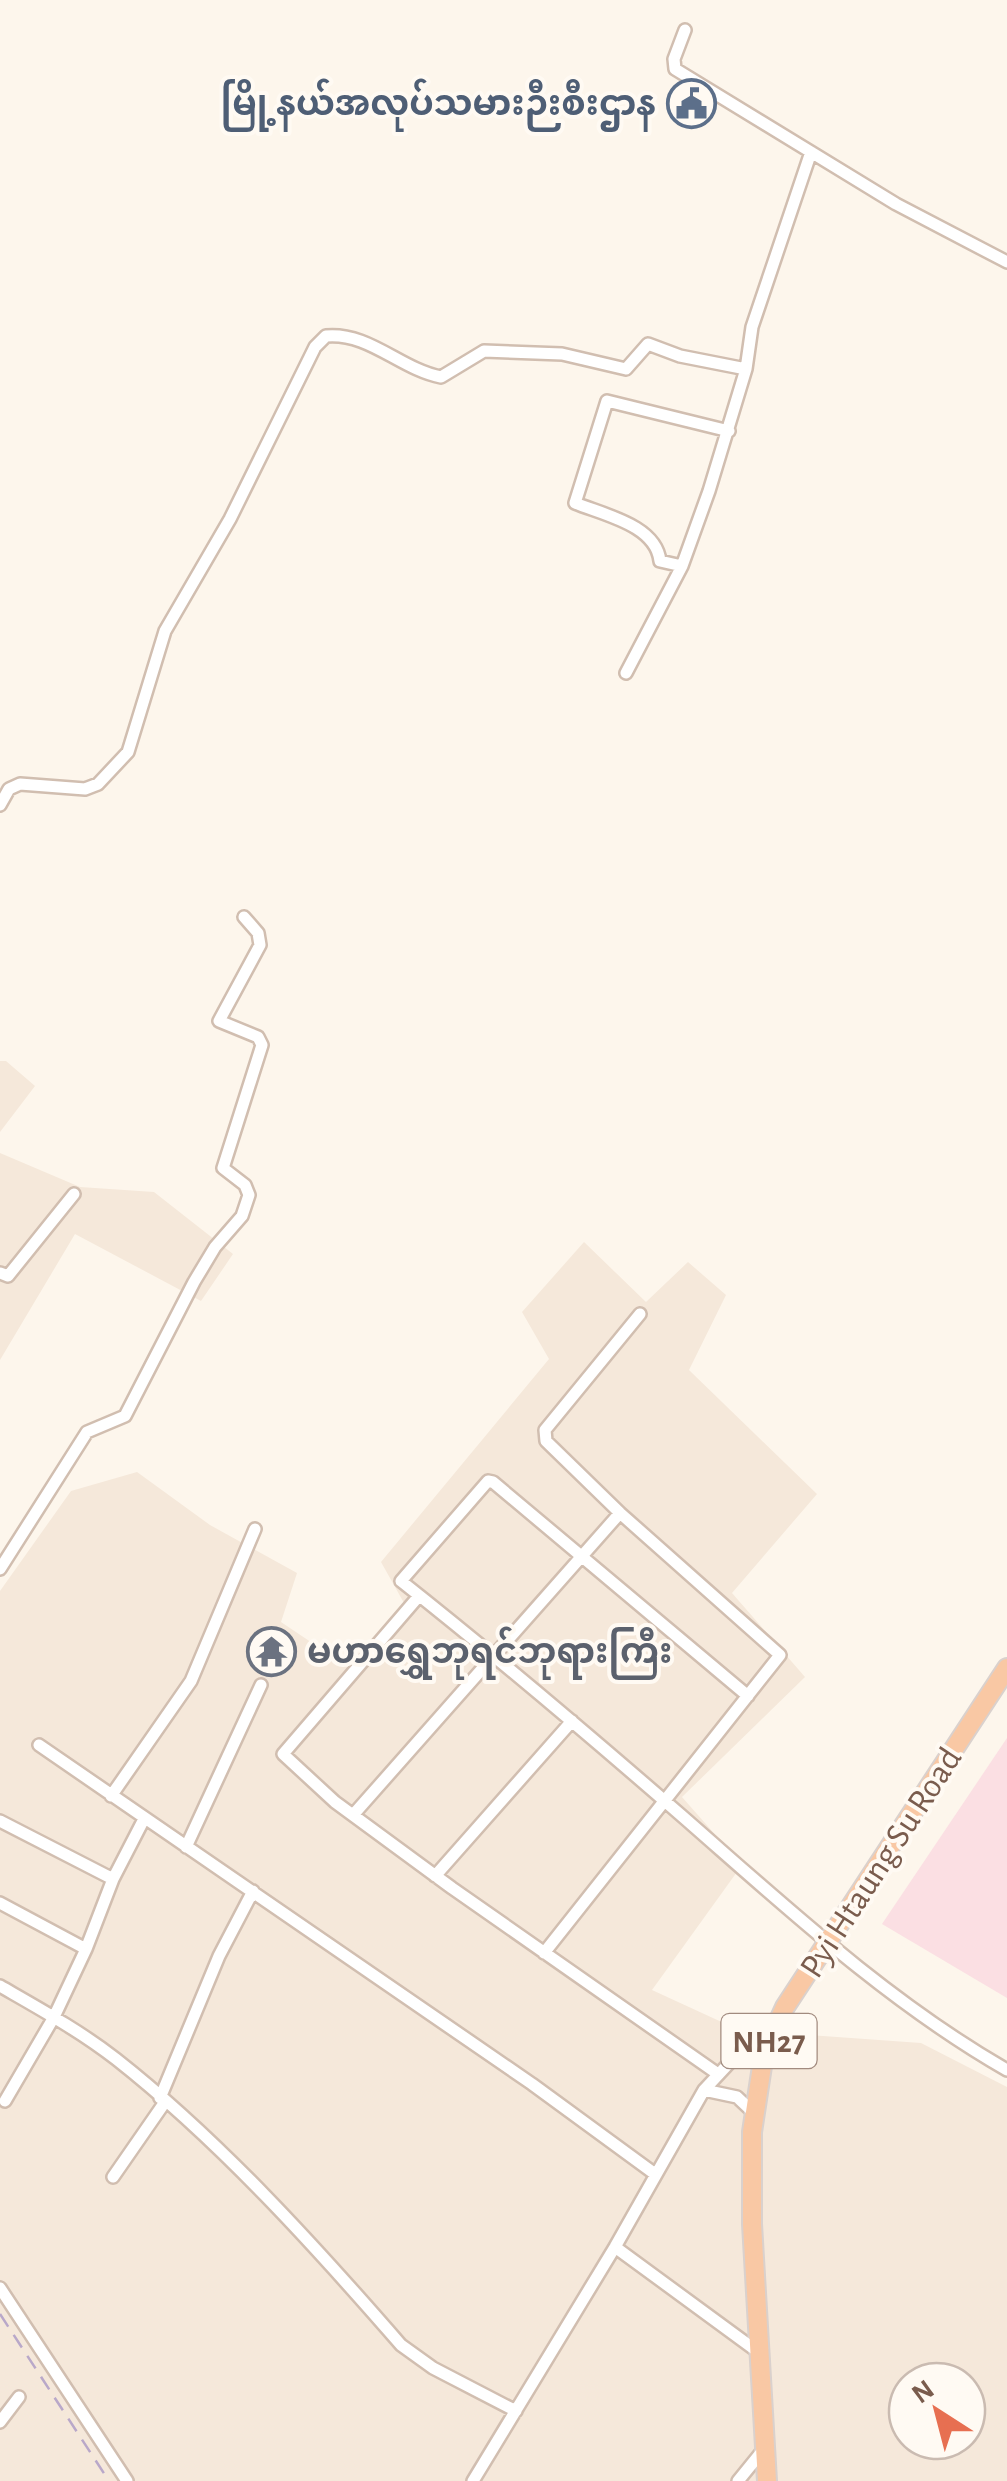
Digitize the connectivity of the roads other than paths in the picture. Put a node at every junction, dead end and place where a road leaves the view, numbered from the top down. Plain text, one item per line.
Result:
1 (685, 30) dead end
2 (811, 152) junction
3 (1007, 262) edge
4 (746, 369) junction
5 (729, 431) junction
6 (682, 566) junction
7 (626, 673) dead end
8 (0, 805) edge
9 (244, 916) dead end
10 (74, 1194) dead end
11 (0, 1273) edge
12 (640, 1314) dead end
13 (620, 1513) junction
14 (255, 1528) dead end
15 (581, 1557) junction
16 (0, 1569) edge
17 (419, 1596) junction
18 (492, 1654) junction
19 (1007, 1668) edge
20 (261, 1685) dead end
21 (748, 1696) junction
22 (572, 1720) junction
23 (39, 1745) dead end
24 (111, 1796) junction
25 (665, 1802) junction
26 (353, 1815) junction
27 (144, 1819) junction
28 (0, 1820) edge
29 (186, 1847) junction
30 (435, 1876) junction
31 (113, 1879) junction
32 (253, 1892) junction
33 (0, 1903) edge
34 (828, 1942) junction
35 (86, 1950) junction
36 (544, 1953) junction
37 (0, 1986) edge
38 (54, 2017) junction
39 (778, 2022) junction
40 (1007, 2070) edge
41 (718, 2074) junction
42 (704, 2090) junction
43 (162, 2100) junction
44 (6, 2101) dead end
45 (755, 2114) junction
46 (655, 2174) junction
47 (113, 2177) dead end
48 (615, 2248) junction
49 (0, 2288) edge
50 (761, 2354) junction
51 (19, 2397) dead end
52 (516, 2410) junction
53 (0, 2422) edge
54 (765, 2448) junction
55 (127, 2481) edge
56 (473, 2481) edge
57 (738, 2481) edge
58 (767, 2481) edge

1 - 2 street
2 - 3 street
2 - 4 street
4 - 5 street
4 - 8 street
5 - 6 street
5 - 6 street
6 - 7 street
9 - 16 street
10 - 11 street
12 - 13 street
13 - 15 street
13 - 21 street
14 - 24 street
15 - 17 street
15 - 18 street
15 - 21 street
17 - 18 street
17 - 26 street
18 - 22 street
18 - 26 street
19 - 34 highway, Pyi Htaung Su Road / NH27
20 - 29 street
21 - 25 street
22 - 25 street
22 - 30 street
23 - 24 street
24 - 27 street
25 - 34 street
25 - 36 street
26 - 30 street
27 - 29 street
27 - 31 street
28 - 31 street
29 - 32 street
30 - 36 street
31 - 35 street
32 - 43 street
32 - 46 street
33 - 35 street
34 - 39 highway, Pyi Htaung Su Road / NH27
34 - 40 street
35 - 38 street
36 - 41 street
37 - 38 street
38 - 43 street
38 - 44 street
39 - 41 street
39 - 45 highway, Pyi Htaung Su Road / NH27
41 - 42 street
42 - 45 street
42 - 46 street
43 - 47 street
43 - 52 street
45 - 50 highway, Pyi Htaung Su Road / NH27
46 - 48 street
48 - 50 street
48 - 52 street
49 - 55 street
50 - 54 highway, Pyi Htaung Su Road / NH27
51 - 53 street
52 - 56 street
54 - 57 street
54 - 58 highway, Pyi Htaung Su Road / NH27

